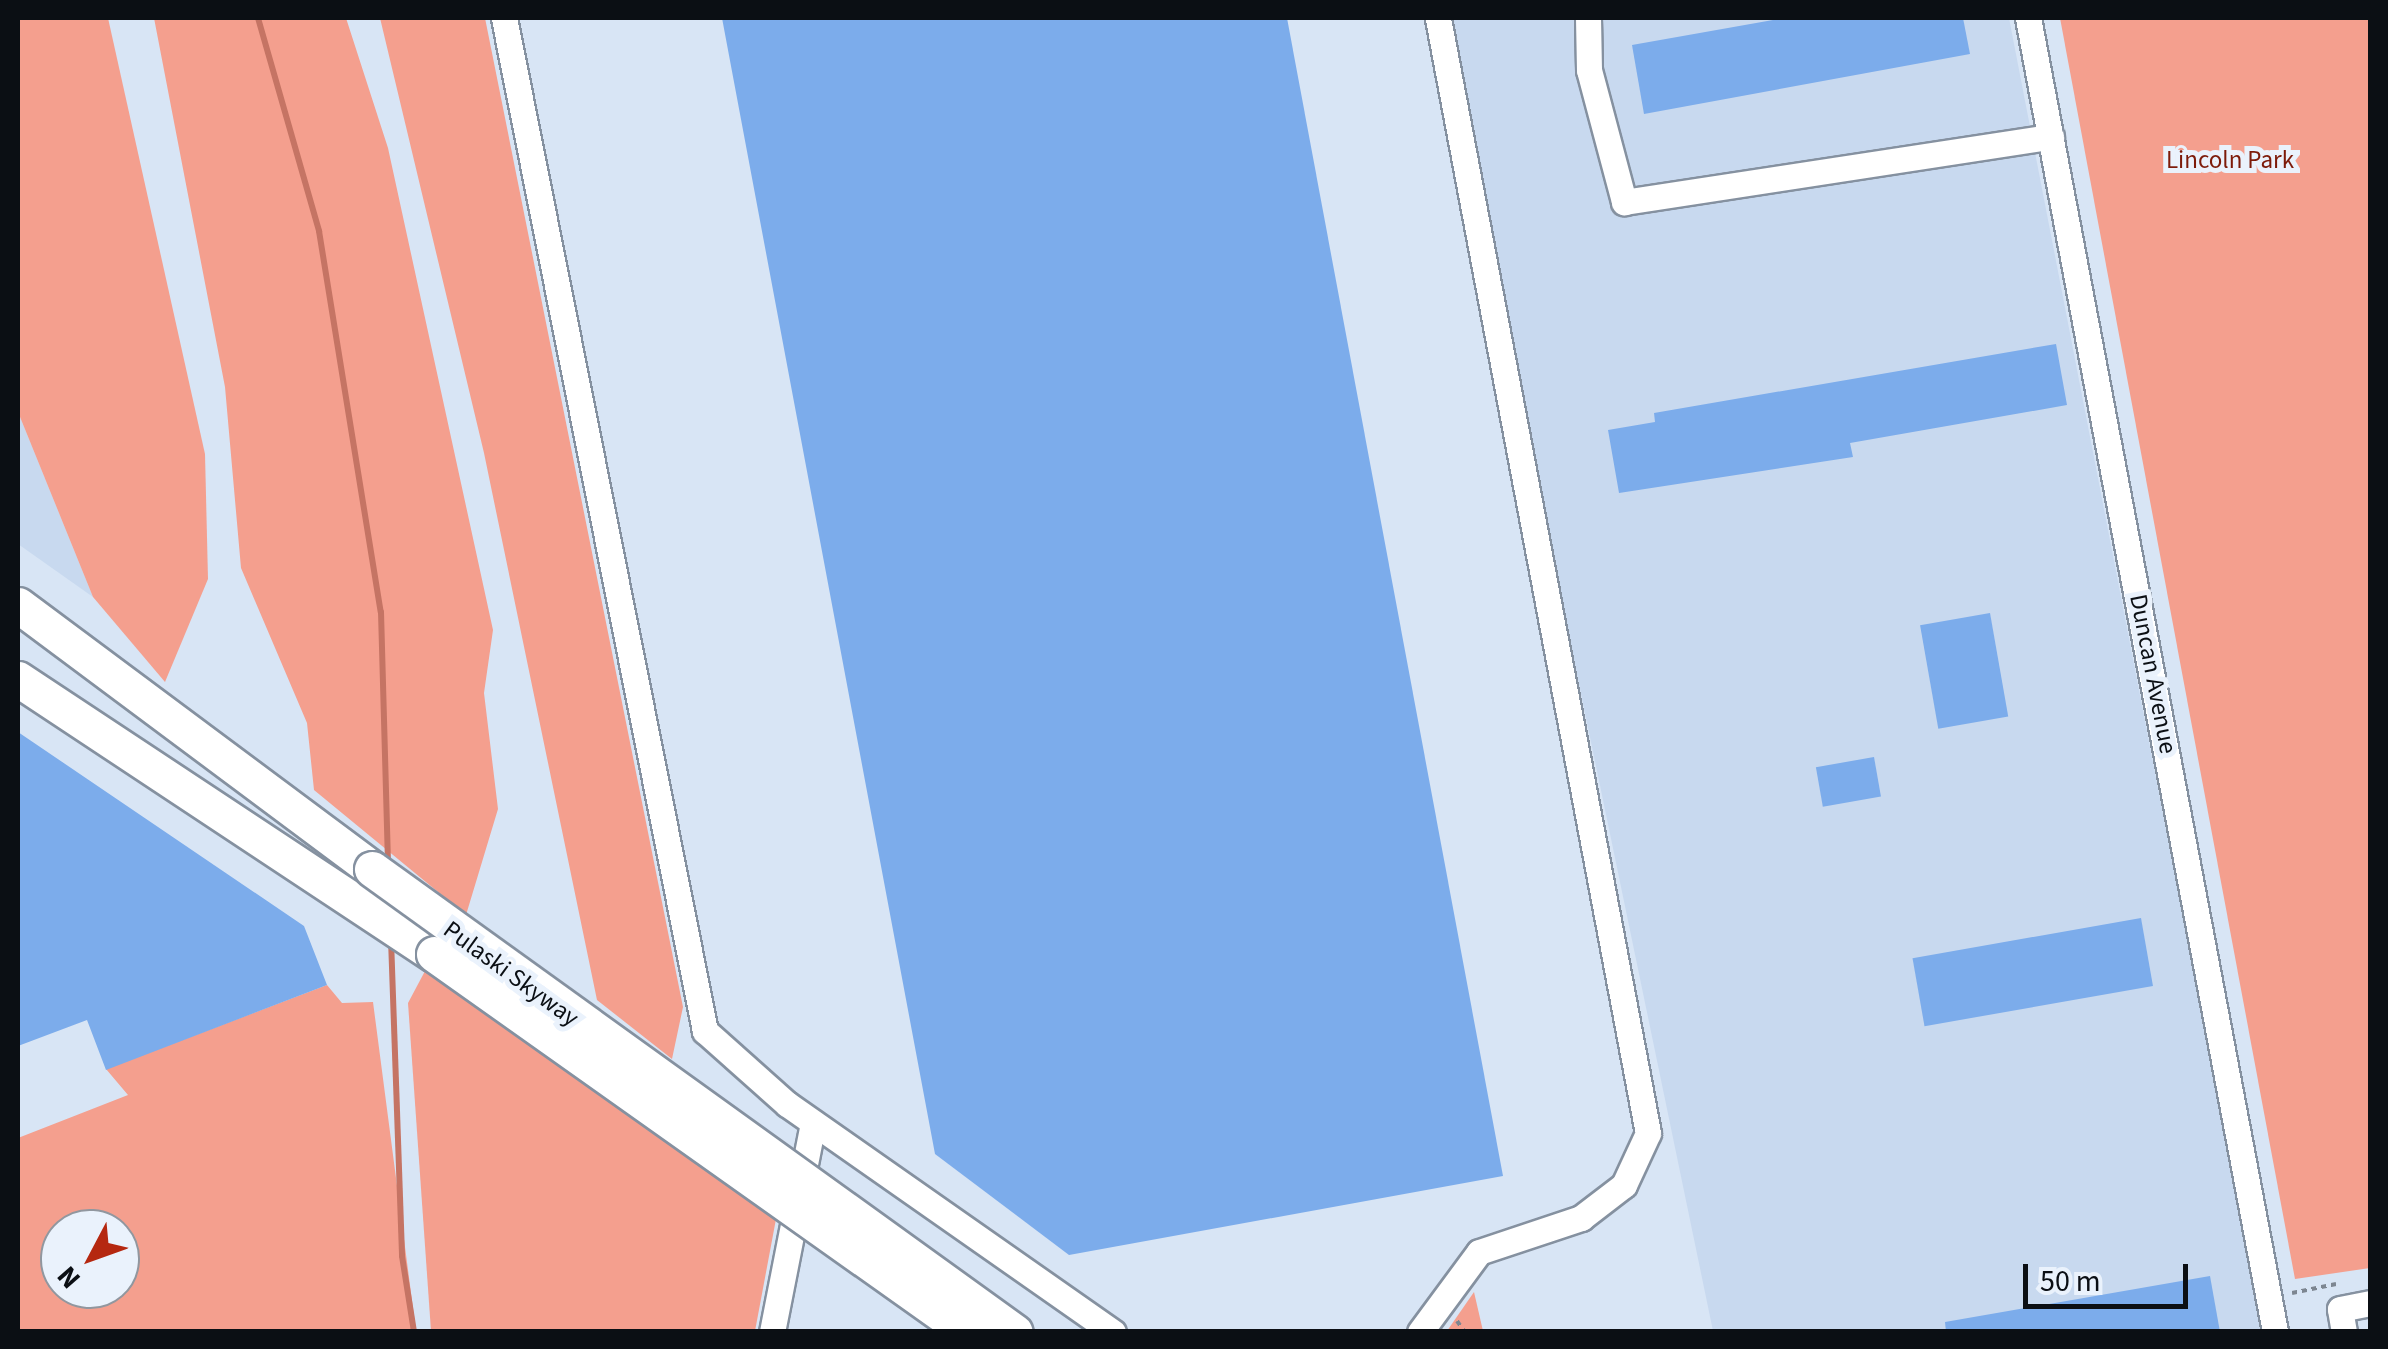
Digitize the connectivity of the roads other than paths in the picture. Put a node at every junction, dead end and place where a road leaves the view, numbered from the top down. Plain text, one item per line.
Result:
1 (504, 18) edge
2 (1438, 18) edge
3 (1588, 18) edge
4 (2028, 18) edge
5 (2051, 137) junction
6 (18, 605) edge
7 (18, 678) edge
8 (813, 1124) junction
9 (2370, 1303) edge
10 (1079, 1322) edge
11 (772, 1332) edge
12 (967, 1332) edge
13 (1014, 1332) edge
14 (1113, 1332) edge
15 (1420, 1332) edge
16 (2276, 1332) edge
17 (2344, 1332) edge

1 - 8 street
2 - 15 street
3 - 5 street
4 - 5 street, Duncan Avenue
5 - 16 street, Duncan Avenue
6 - 13 highway, Pulaski Skyway, bridge
7 - 12 highway, Pulaski Skyway, bridge
8 - 10 street
8 - 11 street
9 - 17 street
10 - 14 street

